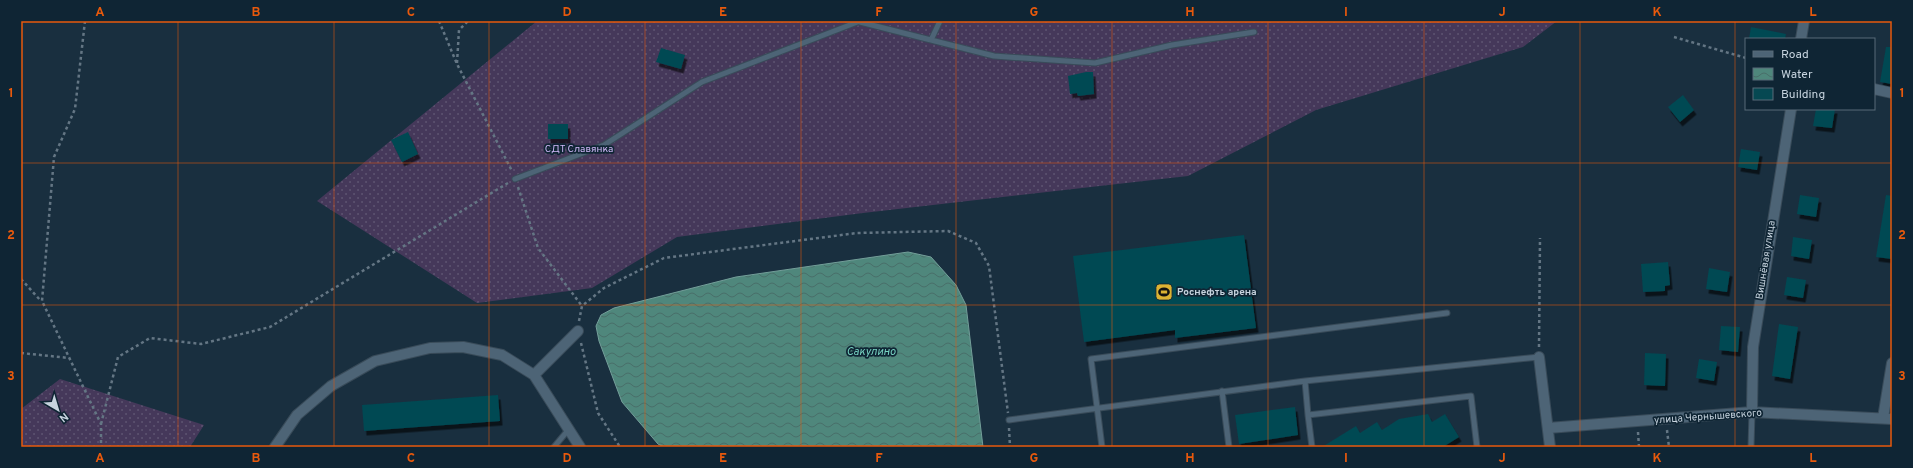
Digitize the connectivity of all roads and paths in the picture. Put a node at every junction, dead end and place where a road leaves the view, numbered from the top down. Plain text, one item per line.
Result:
1 (85, 21) edge
2 (438, 21) edge
3 (468, 21) edge
4 (940, 21) edge
5 (1804, 21) edge
6 (860, 22) edge
7 (1254, 32) dead end
8 (1674, 37) dead end
9 (1801, 38) edge
10 (931, 40) junction
11 (1745, 58) edge
12 (1875, 89) edge
13 (1892, 92) edge
14 (1791, 110) edge
15 (516, 179) joint
16 (1540, 238) dead end
17 (21, 279) edge
18 (42, 301) junction
19 (1447, 314) dead end
20 (578, 331) junction
21 (21, 353) edge
22 (1539, 357) junction
23 (70, 358) junction
24 (1892, 363) edge
25 (534, 375) junction
26 (1305, 381) junction
27 (1222, 391) junction
28 (1096, 407) junction
29 (1752, 412) junction
30 (1308, 415) junction
31 (1888, 418) edge
32 (1666, 419) junction
33 (1009, 420) junction
34 (1636, 421) junction
35 (102, 424) junction
36 (569, 428) junction
37 (1548, 428) junction
38 (101, 447) edge
39 (275, 447) edge
40 (554, 447) edge
41 (580, 447) edge
42 (620, 447) edge
43 (1010, 447) edge
44 (1102, 447) edge
45 (1229, 447) edge
46 (1312, 447) edge
47 (1477, 447) edge
48 (1550, 447) edge
49 (1640, 447) edge
50 (1669, 447) edge
51 (1751, 447) edge

1 - 18 path
2 - 3 path
4 - 10 lane
5 - 9 street
6 - 10 lane
6 - 15 lane
7 - 10 lane
8 - 11 path
12 - 13 street
14 - 29 street, Вишнёвая улица
15 - 35 path
16 - 22 path
17 - 18 path
18 - 23 path
19 - 28 lane
20 - 25 street
20 - 33 path
20 - 42 path
21 - 23 path
22 - 26 lane
22 - 37 street
23 - 35 path
24 - 31 street
25 - 36 street
25 - 39 street
26 - 27 lane
26 - 30 lane
27 - 28 lane
27 - 45 lane
28 - 33 lane
28 - 44 lane
29 - 31 street, улица Чернышевского
29 - 32 street, улица Чернышевского
29 - 51 lane
30 - 46 lane
30 - 47 lane
32 - 34 street, улица Чернышевского
32 - 50 path
33 - 43 path
34 - 37 street, улица Чернышевского
34 - 49 path
35 - 38 path
36 - 40 lane
36 - 41 street
37 - 48 street

